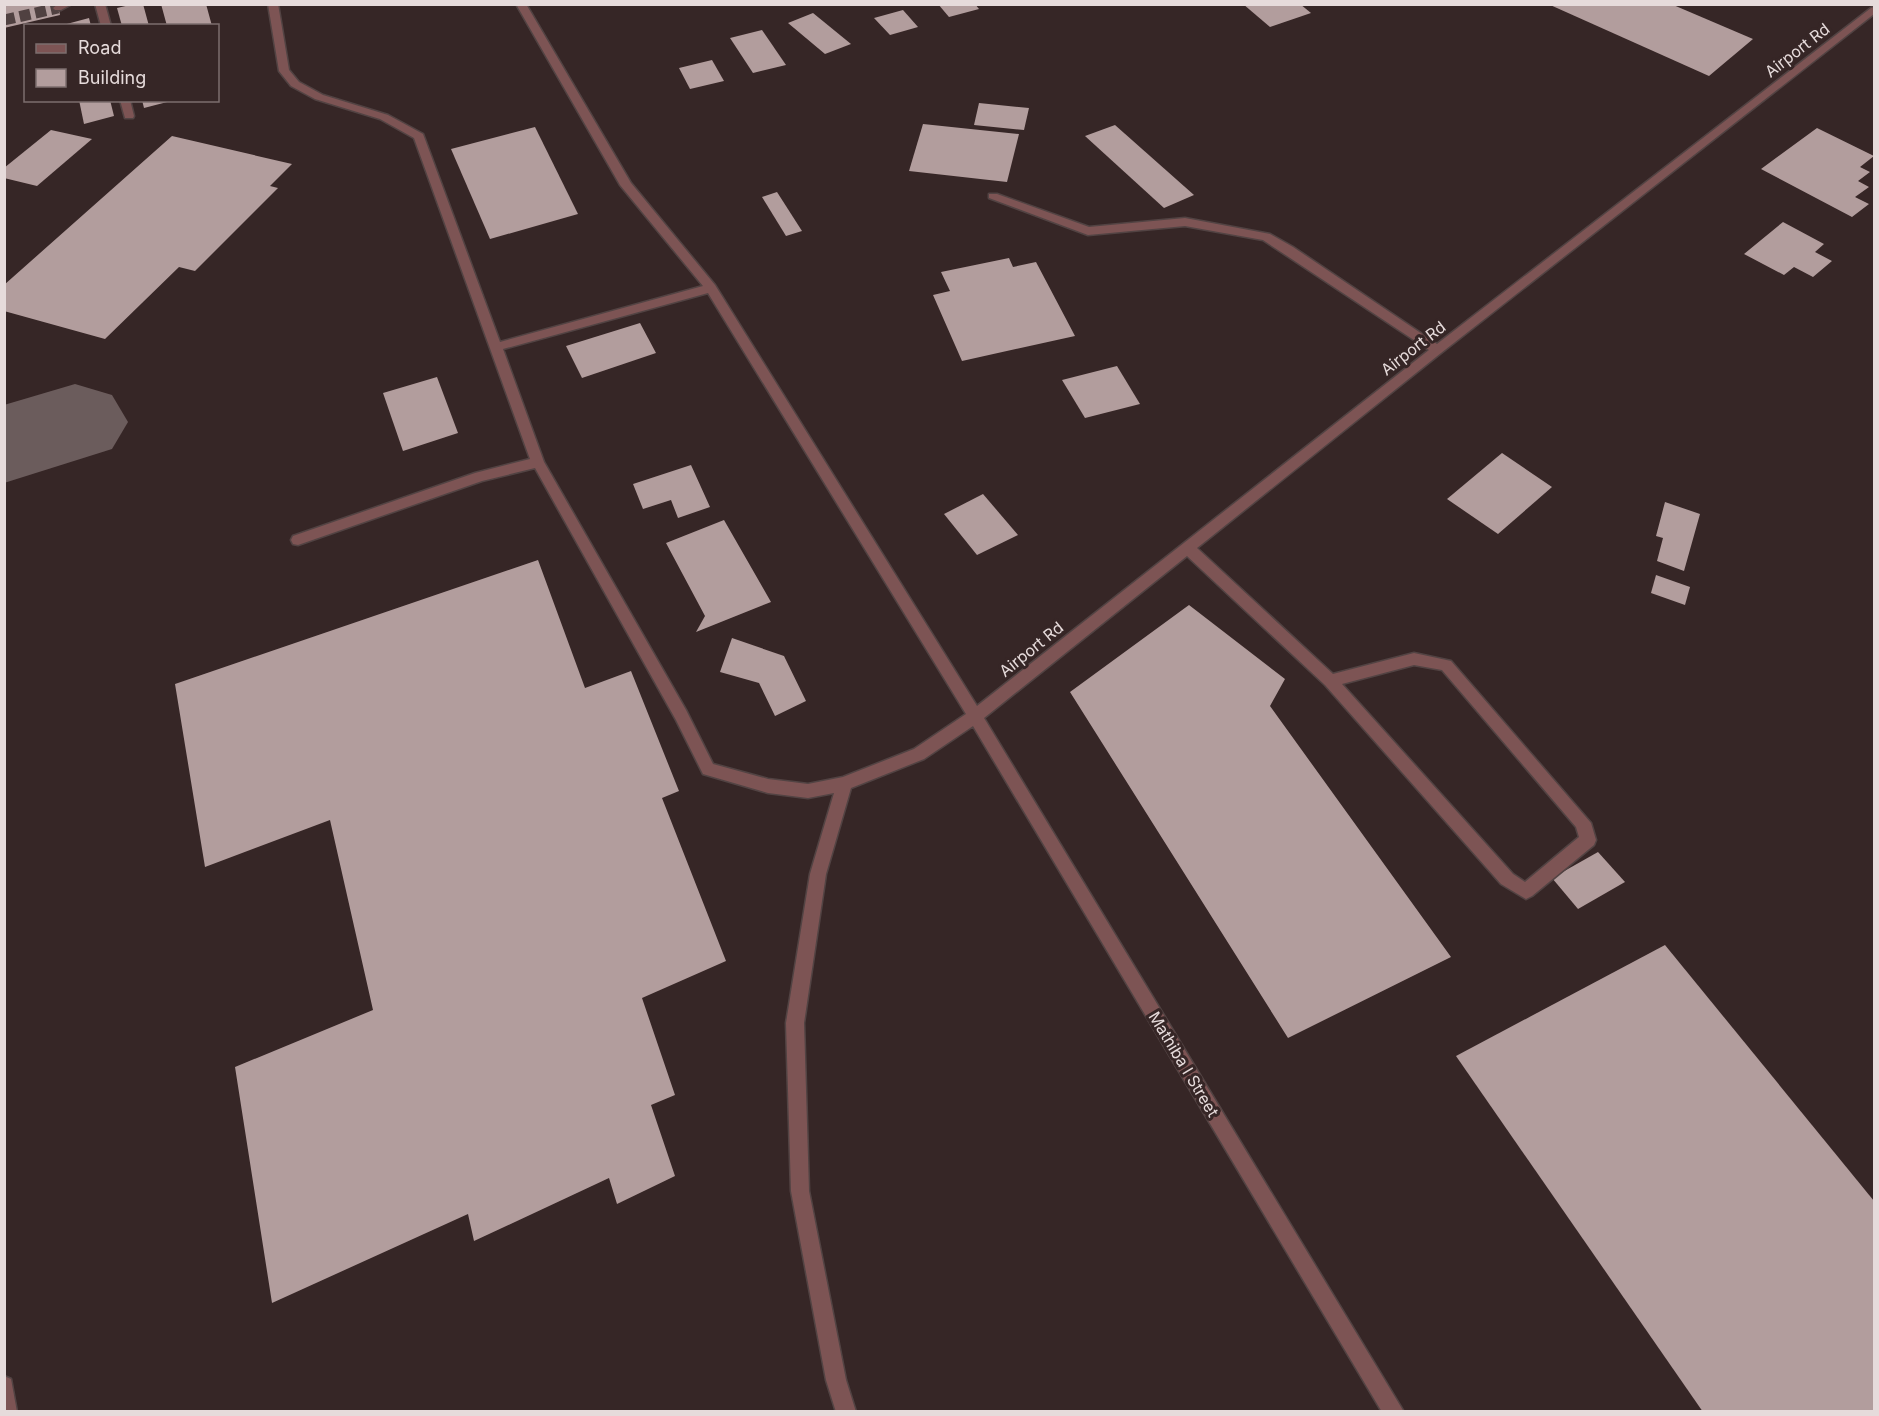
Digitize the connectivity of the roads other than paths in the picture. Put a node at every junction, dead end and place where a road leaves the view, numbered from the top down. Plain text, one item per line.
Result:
1 (100, 4) edge
2 (273, 4) edge
3 (521, 4) edge
4 (1875, 10) edge
5 (105, 24) edge
6 (126, 102) edge
7 (129, 116) dead end
8 (993, 196) dead end
9 (711, 288) junction
10 (496, 347) junction
11 (1437, 350) junction
12 (538, 462) junction
13 (298, 540) dead end
14 (1187, 547) junction
15 (1330, 681) junction
16 (975, 716) junction
17 (844, 784) junction
18 (4, 1386) edge
19 (7, 1412) edge
20 (846, 1412) edge
21 (1394, 1412) edge

1 - 5 street
2 - 10 street, Airport Rd
3 - 9 street, Mathiba I Street
4 - 11 street, Airport Rd
6 - 7 street
8 - 11 street
9 - 10 street
9 - 16 street, Mathiba I Street
10 - 12 street, Airport Rd
11 - 14 street, Airport Rd
12 - 13 street
12 - 17 street, Airport Rd
14 - 15 street
14 - 16 street, Airport Rd
15 - 15 street
16 - 17 street, Airport Rd
16 - 21 street, Mathiba I Street
17 - 20 street
18 - 19 street

